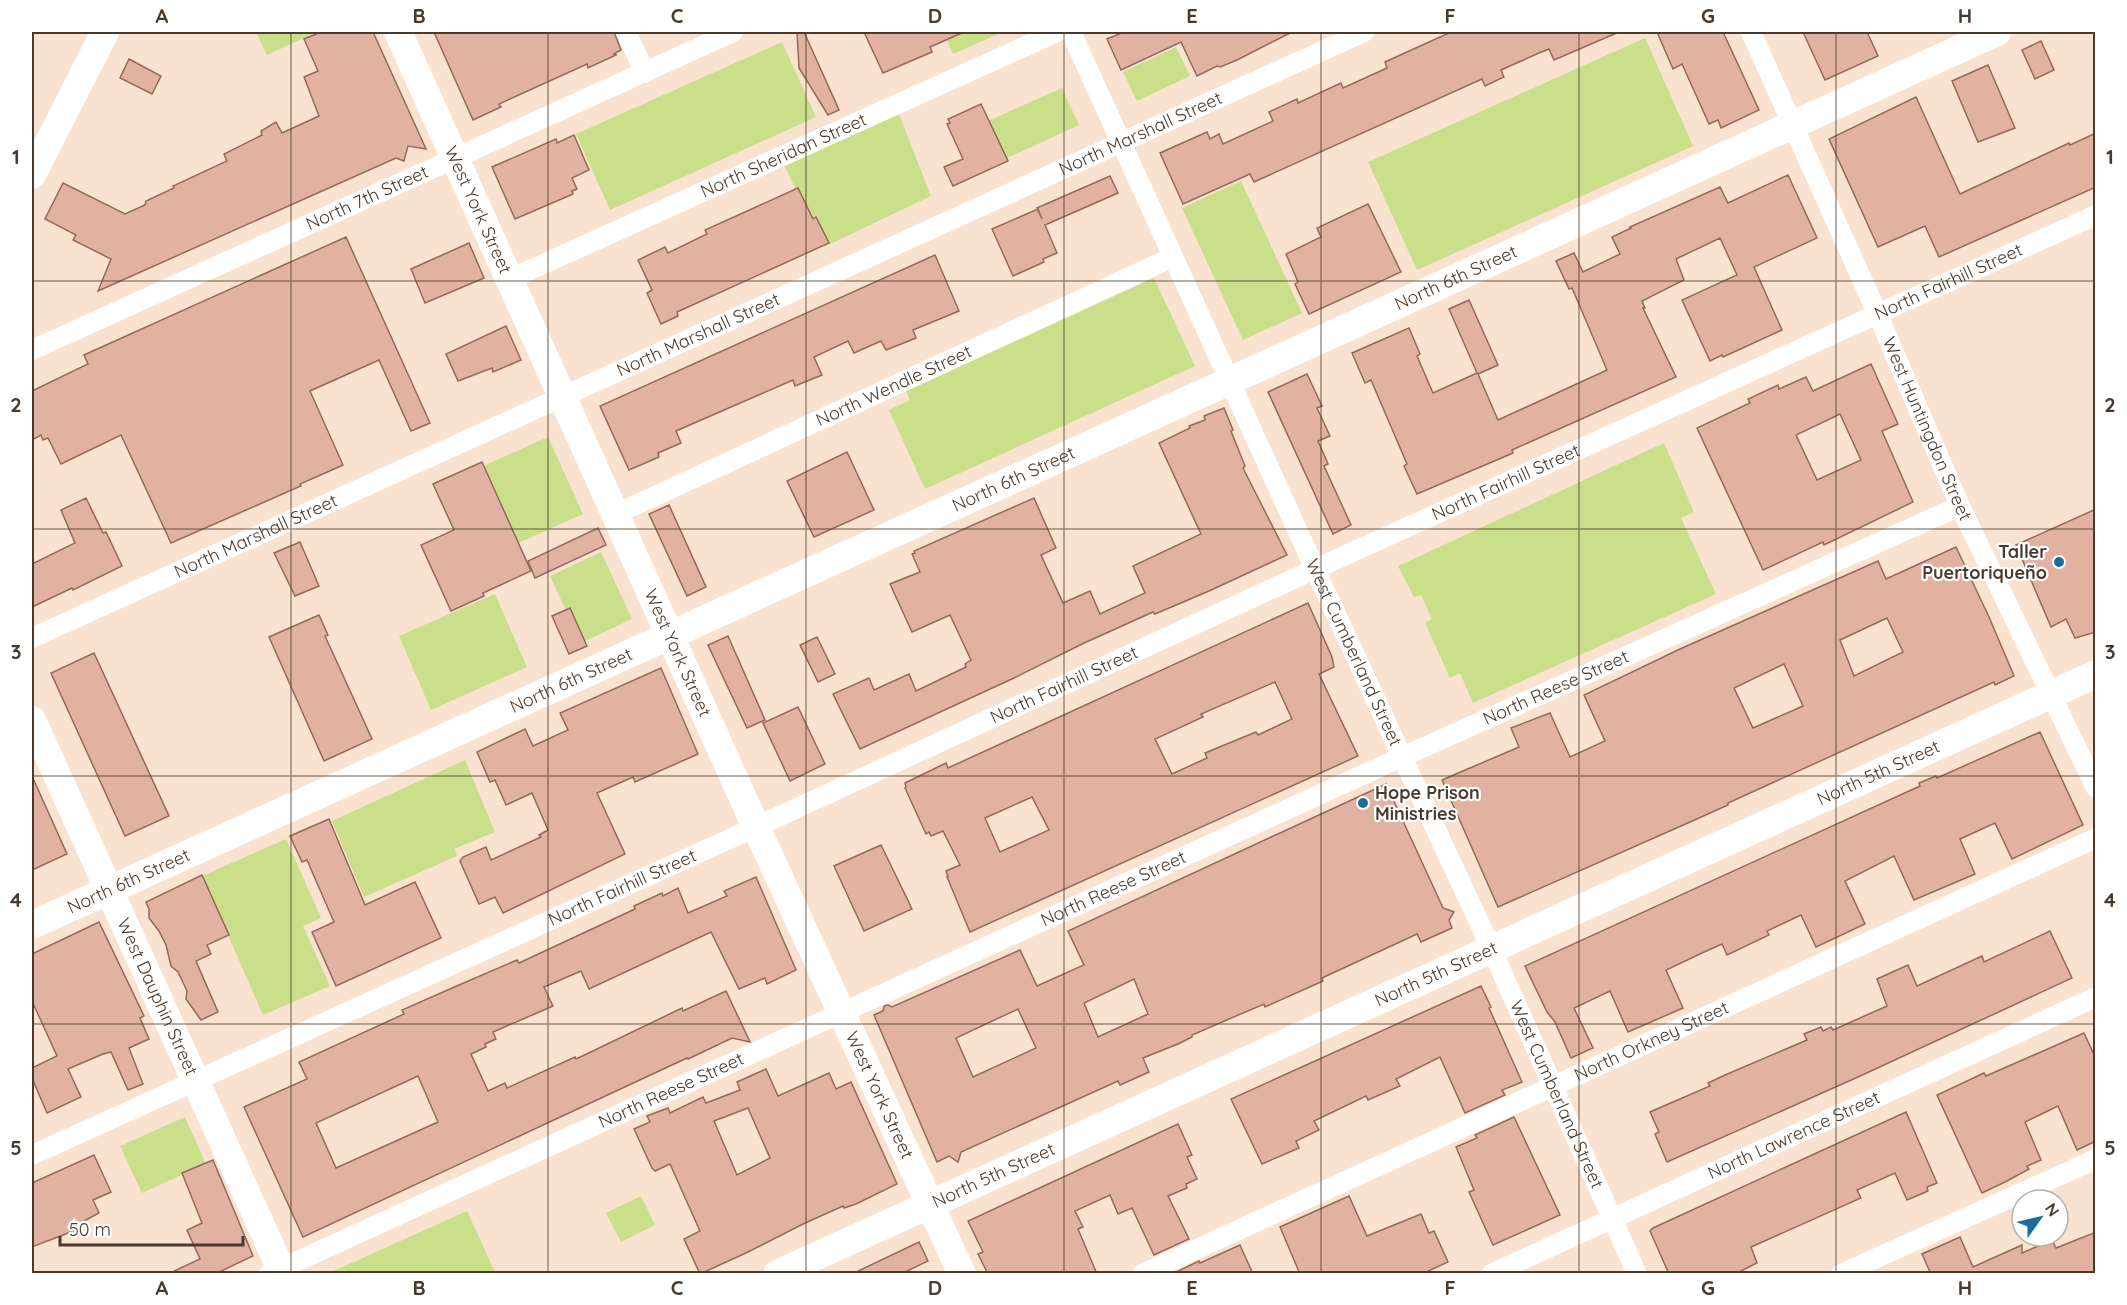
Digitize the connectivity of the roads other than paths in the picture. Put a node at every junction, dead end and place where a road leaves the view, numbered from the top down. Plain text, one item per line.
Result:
1 (105, 32) edge
2 (398, 32) edge
3 (626, 32) edge
4 (733, 32) edge
5 (1057, 32) edge
6 (1071, 32) edge
7 (1364, 32) edge
8 (1750, 32) edge
9 (1997, 32) edge
10 (645, 73) junction
11 (1793, 124) junction
12 (1123, 142) junction
13 (454, 158) junction
14 (32, 175) edge
15 (2096, 215) edge
16 (1173, 257) junction
17 (510, 279) junction
18 (1877, 313) junction
19 (32, 350) edge
20 (1230, 379) junction
21 (563, 397) junction
22 (1960, 506) junction
23 (616, 514) junction
24 (1316, 569) junction
25 (671, 637) junction
26 (32, 638) edge
27 (2096, 674) edge
28 (2050, 695) junction
29 (32, 720) edge
30 (1402, 757) junction
31 (2096, 788) edge
32 (756, 827) junction
33 (2096, 838) edge
34 (109, 890) junction
35 (32, 926) edge
36 (1491, 948) junction
37 (2096, 997) edge
38 (843, 1013) junction
39 (196, 1081) junction
40 (1554, 1087) junction
41 (32, 1155) edge
42 (2096, 1159) edge
43 (930, 1203) junction
44 (1613, 1217) junction
45 (278, 1272) edge
46 (777, 1274) edge
47 (962, 1274) edge
48 (1142, 1274) edge
49 (1491, 1274) edge
50 (1637, 1274) edge
51 (1841, 1274) edge

1 - 14 main road
2 - 13 main road, West York Street
3 - 10 street
4 - 10 street, North 7th Street
5 - 17 street, North Sheridan Street
6 - 12 street, West Cumberland Street
7 - 12 street, North Marshall Street
8 - 11 street, West Huntingdon Street
9 - 11 main road, North 6th Street
10 - 13 street, North 7th Street
11 - 18 street, West Huntingdon Street
11 - 20 main road, North 6th Street
12 - 16 street, West Cumberland Street
12 - 21 street, North Marshall Street
13 - 17 main road, West York Street
13 - 19 street, North 7th Street
15 - 18 street, North Fairhill Street
16 - 20 street, West Cumberland Street
16 - 23 street, North Wendle Street
17 - 21 main road, West York Street
18 - 22 street, West Huntingdon Street
18 - 24 street, North Fairhill Street
20 - 24 street, West Cumberland Street
20 - 25 main road, North 6th Street
21 - 23 main road, West York Street
21 - 26 street, North Marshall Street
22 - 28 street, West Huntingdon Street
22 - 30 street, North Reese Street
23 - 25 main road, West York Street
24 - 30 street, West Cumberland Street
24 - 32 street, North Fairhill Street
25 - 32 main road, West York Street
25 - 34 main road, North 6th Street
27 - 28 main road, North 5th Street
28 - 31 street, West Huntingdon Street
28 - 36 main road, North 5th Street
29 - 34 main road, West Dauphin Street
30 - 36 street, West Cumberland Street
30 - 38 street, North Reese Street
32 - 38 main road, West York Street
32 - 39 street, North Fairhill Street
33 - 40 street, North Orkney Street
34 - 35 main road, North 6th Street
34 - 39 main road, West Dauphin Street
36 - 40 street, West Cumberland Street
36 - 43 main road, North 5th Street
37 - 44 street, North Lawrence Street
38 - 43 main road, West York Street
38 - 45 street, North Reese Street
39 - 41 street, North Fairhill Street
39 - 45 main road, West Dauphin Street
40 - 44 street, West Cumberland Street
40 - 48 street, North Orkney Street
42 - 51 street
43 - 46 main road, North 5th Street
43 - 47 main road, West York Street
44 - 49 street, North Lawrence Street
44 - 50 street, West Cumberland Street

